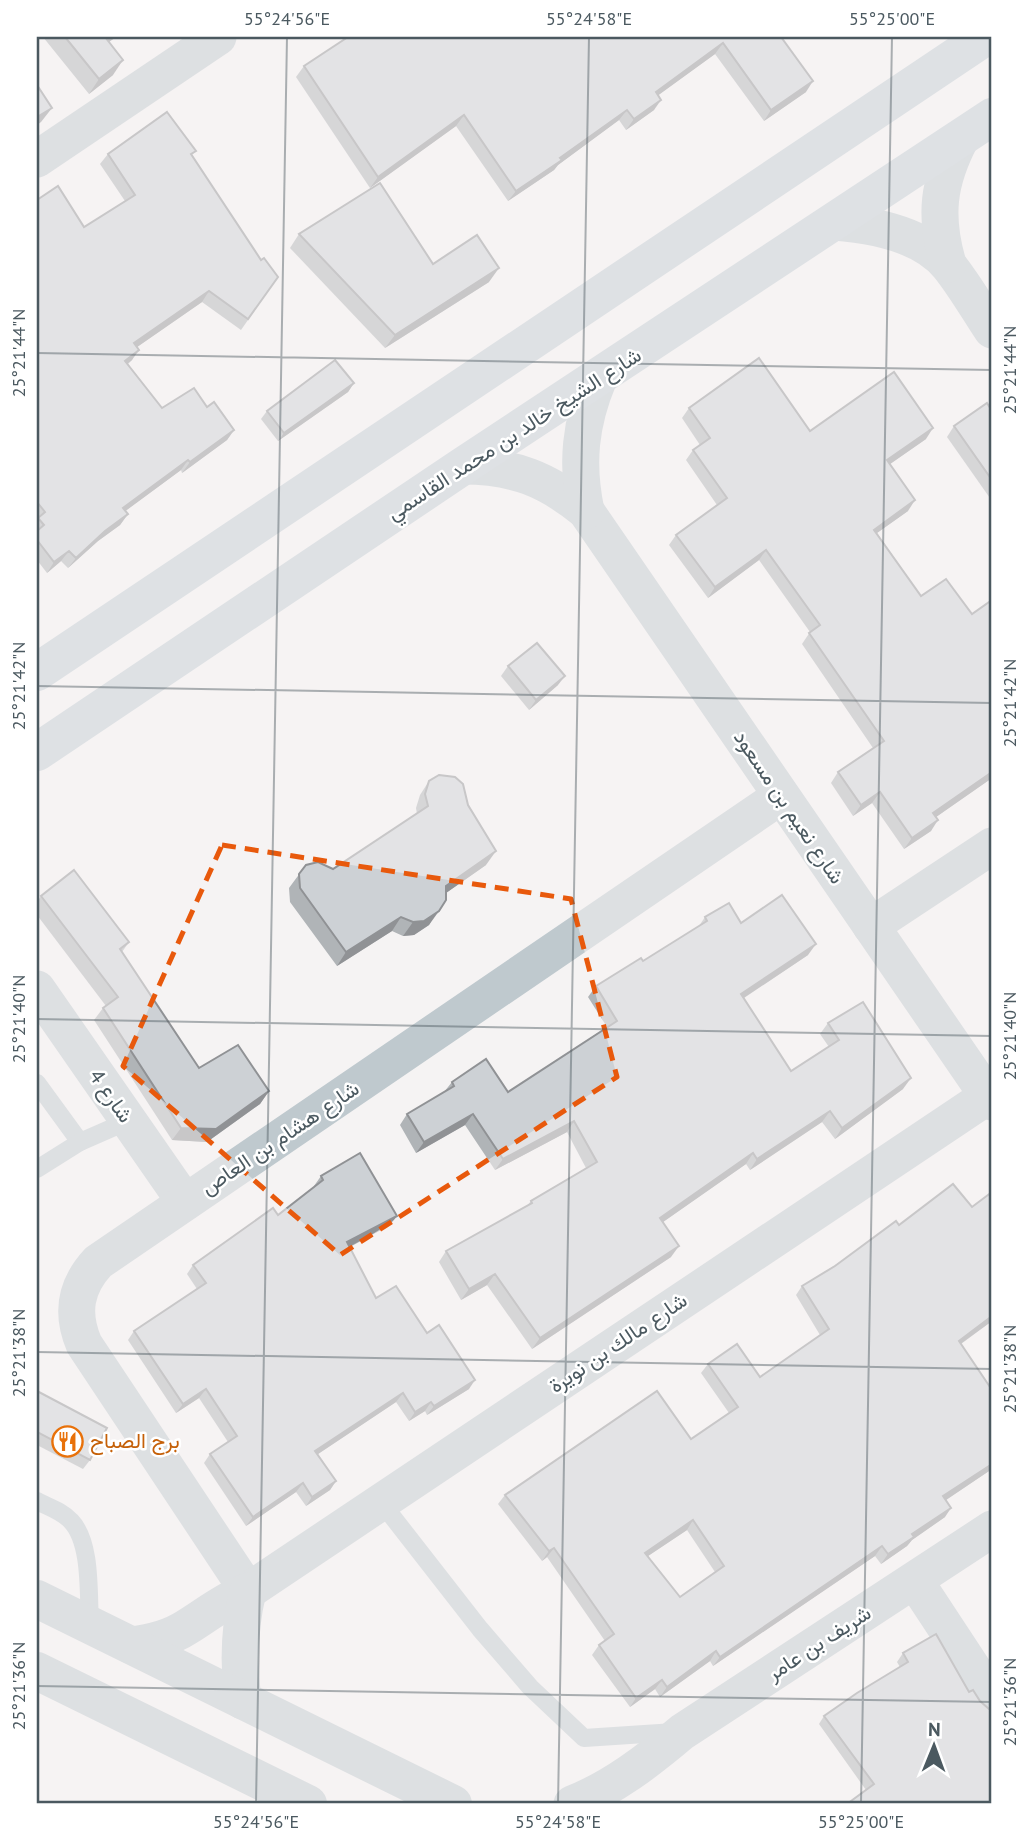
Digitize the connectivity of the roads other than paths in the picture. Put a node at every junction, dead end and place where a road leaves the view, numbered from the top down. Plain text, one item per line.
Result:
1 (218, 37) edge
2 (985, 37) edge
3 (992, 117) edge
4 (961, 138) junction
5 (37, 159) edge
6 (834, 222) junction
7 (948, 264) junction
8 (992, 330) edge
9 (599, 378) junction
10 (463, 466) junction
11 (586, 512) junction
12 (42, 659) edge
13 (37, 752) edge
14 (781, 796) junction
15 (992, 846) edge
16 (871, 926) junction
17 (37, 989) edge
18 (37, 1083) edge
19 (990, 1099) edge
20 (128, 1121) junction
21 (80, 1142) junction
22 (37, 1169) edge
23 (185, 1202) junction
24 (37, 1501) edge
25 (381, 1502) junction
26 (992, 1529) edge
27 (915, 1581) junction
28 (248, 1591) junction
29 (37, 1599) edge
30 (90, 1624) junction
31 (130, 1645) junction
32 (40, 1680) edge
33 (992, 1698) edge
34 (243, 1701) junction
35 (682, 1732) junction
36 (648, 1760) junction
37 (275, 1796) edge
38 (308, 1804) edge
39 (453, 1804) edge
40 (572, 1804) edge
41 (622, 1804) edge

1 - 5 street
2 - 12 main road
3 - 4 main road, شارع الشيخ خالد بن محمد القاسمي
4 - 6 main road, شارع الشيخ خالد بن محمد القاسمي
4 - 7 street
6 - 7 street
6 - 9 main road, شارع الشيخ خالد بن محمد القاسمي
7 - 8 street
9 - 10 main road, شارع الشيخ خالد بن محمد القاسمي
9 - 11 street, شارع نعيم بن مسعود
10 - 11 street, شارع نعيم بن مسعود
10 - 13 main road, شارع الشيخ خالد بن محمد القاسمي
11 - 14 street, شارع نعيم بن مسعود
14 - 16 street, شارع نعيم بن مسعود
14 - 23 street, شارع هشام بن العاص
15 - 16 street
16 - 19 street, شارع نعيم بن مسعود
17 - 20 street, شارع 4
18 - 21 lane
19 - 25 street, شارع مالك بن نويرة
20 - 21 lane
20 - 23 street, شارع 4
21 - 22 lane
23 - 28 street, شارع هشام بن العاص
24 - 30 lane
25 - 28 street, شارع مالك بن نويرة
25 - 35 lane
26 - 27 street, شريف بن عامر
27 - 33 street
27 - 35 street, شريف بن عامر
28 - 31 street, شارع مالك بن نويرة
28 - 34 street
29 - 30 street
30 - 31 street
31 - 34 street
32 - 37 street
34 - 39 street
35 - 36 street, شريف بن عامر
36 - 40 street, شريف بن عامر
36 - 41 street, شريف بن عامر
37 - 38 street

